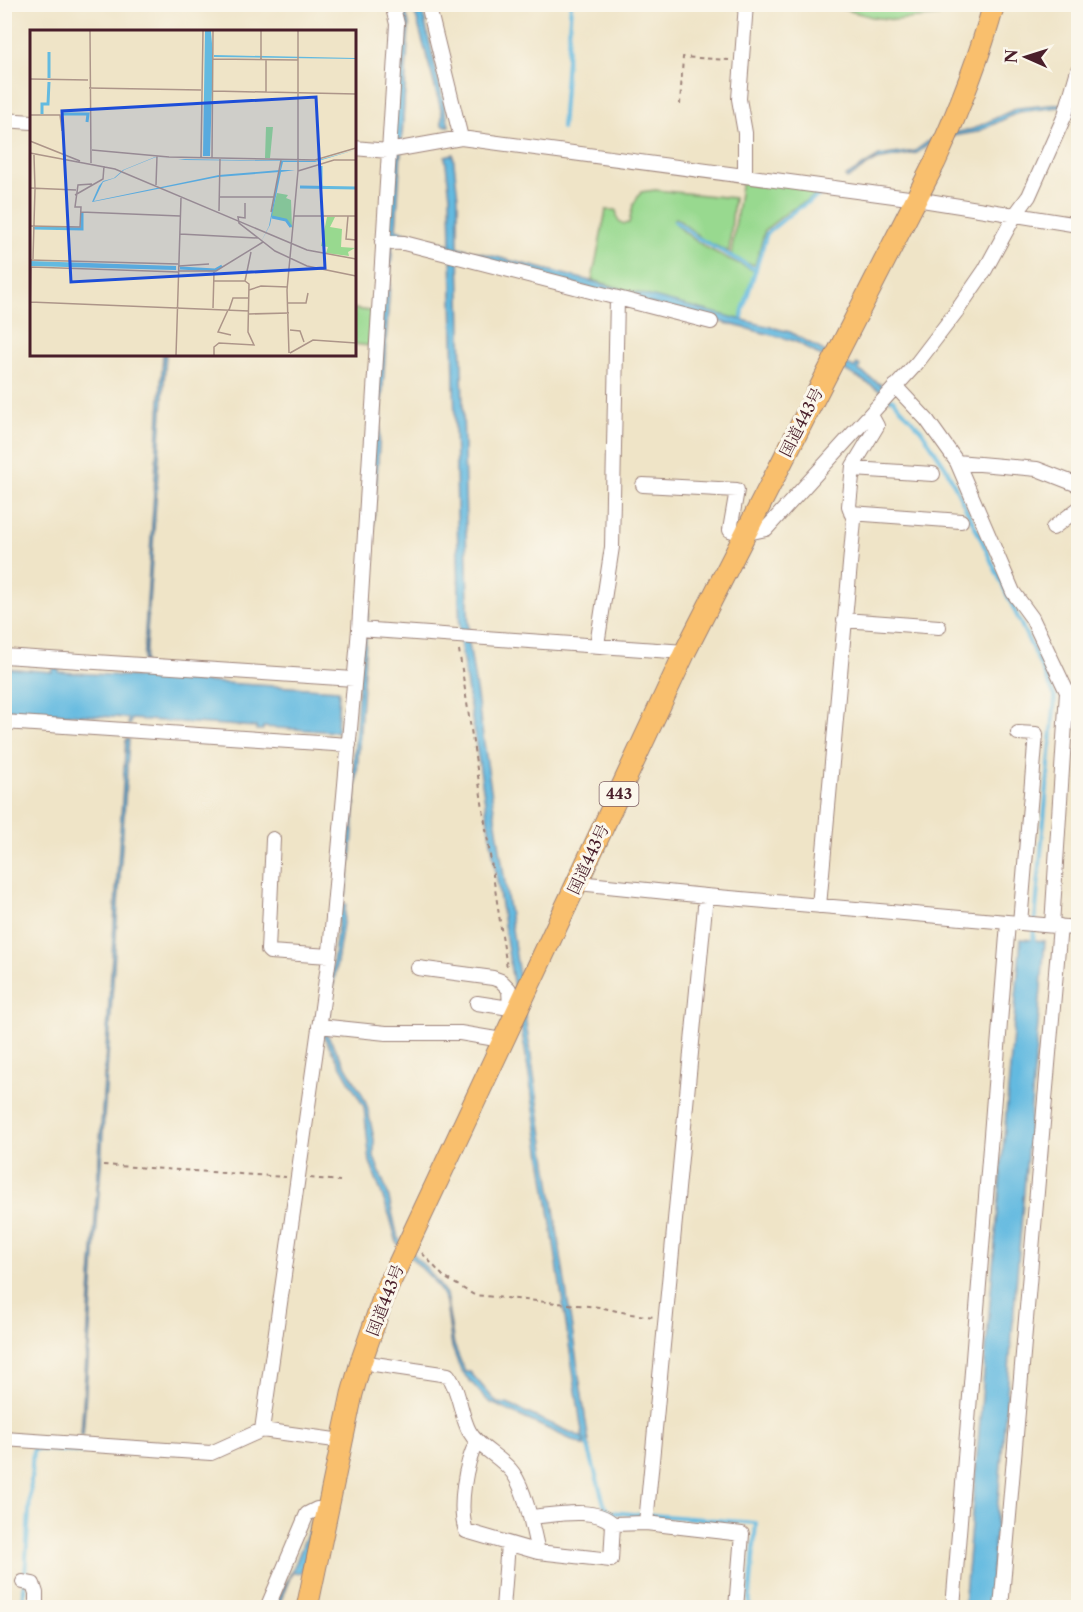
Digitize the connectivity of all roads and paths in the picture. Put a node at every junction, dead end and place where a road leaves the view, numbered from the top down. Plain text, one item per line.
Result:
1 (392, 4) edge
2 (428, 4) edge
3 (746, 4) edge
4 (994, 4) edge
5 (742, 61) junction
6 (1078, 70) edge
7 (680, 105) dead end
8 (4, 120) edge
9 (30, 122) edge
10 (461, 138) junction
11 (356, 148) edge
12 (388, 151) junction
13 (745, 176) junction
14 (916, 199) junction
15 (1014, 215) junction
16 (1078, 225) edge
17 (382, 242) junction
18 (617, 298) junction
19 (711, 322) dead end
20 (895, 386) junction
21 (870, 415) junction
22 (957, 462) junction
23 (853, 469) junction
24 (933, 474) dead end
25 (643, 485) dead end
26 (1078, 485) edge
27 (1078, 508) edge
28 (851, 513) junction
29 (960, 521) dead end
30 (1053, 528) dead end
31 (743, 534) junction
32 (844, 620) junction
33 (939, 627) dead end
34 (358, 628) junction
35 (456, 635) junction
36 (597, 645) junction
37 (685, 652) junction
38 (4, 656) edge
39 (354, 679) junction
40 (1073, 701) edge
41 (4, 722) edge
42 (1018, 733) dead end
43 (350, 745) junction
44 (273, 839) dead end
45 (578, 883) junction
46 (706, 896) junction
47 (819, 906) junction
48 (1014, 923) junction
49 (1056, 926) junction
50 (1078, 928) edge
51 (329, 956) junction
52 (418, 968) dead end
53 (509, 988) junction
54 (477, 1003) dead end
55 (514, 1009) junction
56 (319, 1026) junction
57 (502, 1040) junction
58 (103, 1165) dead end
59 (298, 1177) junction
60 (340, 1181) dead end
61 (410, 1240) junction
62 (666, 1318) junction
63 (361, 1362) junction
64 (262, 1430) junction
65 (4, 1439) edge
66 (342, 1442) junction
67 (477, 1442) junction
68 (328, 1510) junction
69 (531, 1517) junction
70 (646, 1523) junction
71 (614, 1524) junction
72 (508, 1544) junction
73 (538, 1552) junction
74 (23, 1582) dead end
75 (36, 1608) edge
76 (267, 1608) edge
77 (307, 1608) edge
78 (503, 1608) edge
79 (736, 1608) edge
80 (953, 1608) edge
81 (1001, 1608) edge

1 - 12 street
2 - 10 street
3 - 5 street
4 - 14 highway, 国道443号 / 443
5 - 7 path
5 - 13 street
6 - 15 street
8 - 9 street
10 - 12 street
10 - 13 street
11 - 12 street
12 - 17 street
13 - 14 street
14 - 15 street
14 - 31 highway, 国道443号 / 443
15 - 16 street
15 - 20 street
17 - 18 street
17 - 34 street
18 - 19 street
18 - 36 street
20 - 21 street
20 - 22 street
21 - 23 street
21 - 31 street
22 - 26 street
22 - 40 street
23 - 24 street
23 - 28 street
25 - 31 street
27 - 30 street
28 - 29 street
28 - 32 street
31 - 37 highway, 国道443号 / 443
32 - 33 street
32 - 47 street
34 - 35 street
34 - 39 street
35 - 36 street
35 - 53 path
36 - 37 street
37 - 45 highway, 国道443号 / 443
38 - 39 street
39 - 43 street
40 - 49 street
41 - 43 street
42 - 48 street
43 - 51 street
44 - 51 street
45 - 46 street
45 - 55 highway, 国道443号 / 443
46 - 47 street
46 - 62 street
47 - 48 street
48 - 49 street
48 - 80 street
49 - 50 street
49 - 81 street
51 - 56 street
52 - 53 street
53 - 55 street
54 - 55 street
55 - 57 highway, 国道443号 / 443
56 - 57 street
56 - 59 street
57 - 61 highway, 国道443号 / 443
58 - 59 path
59 - 60 path
59 - 64 street
61 - 62 path
61 - 63 highway, 国道443号 / 443
62 - 70 street
63 - 66 highway, 国道443号 / 443
63 - 67 street
64 - 65 street
64 - 66 street
66 - 68 highway, 国道443号 / 443
67 - 69 street
67 - 72 street
68 - 76 street
68 - 77 highway, 国道443号 / 443
69 - 71 street
69 - 73 street
70 - 71 street
70 - 79 street
71 - 73 street
72 - 73 street
72 - 78 street
74 - 75 street

